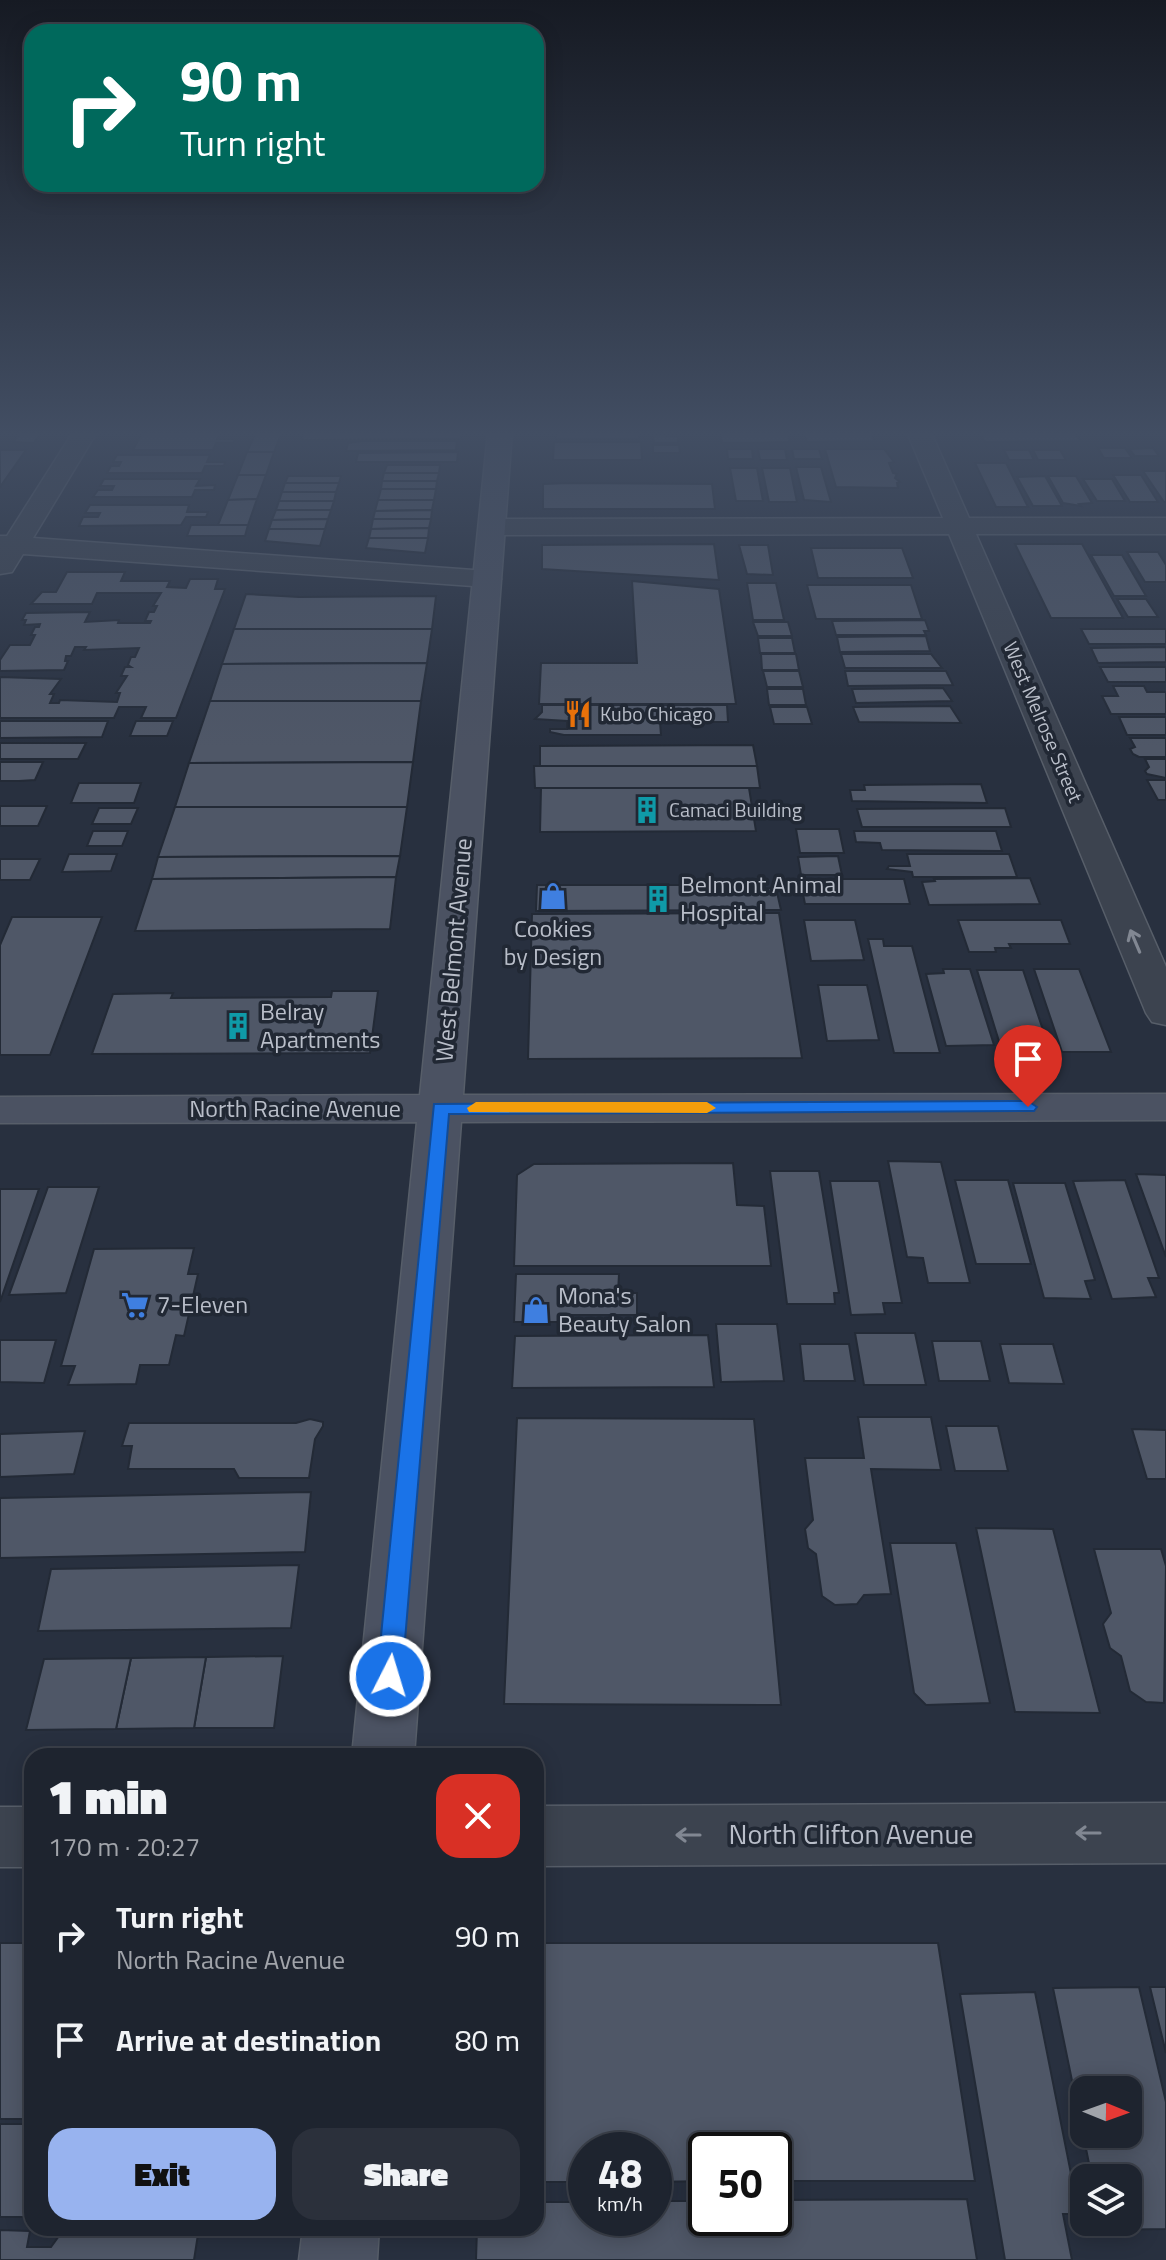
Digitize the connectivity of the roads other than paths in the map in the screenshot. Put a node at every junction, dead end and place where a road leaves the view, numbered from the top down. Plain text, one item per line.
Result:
1 (491, 537) edge
2 (965, 537) edge
3 (7, 545) edge
4 (0, 569) edge
5 (487, 579) junction
6 (1166, 1013) edge
7 (1166, 1107) edge
8 (441, 1108) junction
9 (0, 1110) edge
10 (384, 1748) edge
11 (1166, 1833) edge
12 (544, 1836) edge
13 (0, 1837) edge
14 (24, 1837) edge
15 (340, 2236) edge
16 (338, 2260) edge

1 - 5 main road, West Belmont Avenue
6 -> 2 street, West Melrose Street
3 - 4 street
3 - 5 street
5 - 8 main road, West Belmont Avenue
7 - 8 main road, North Racine Avenue
8 - 9 main road, North Racine Avenue
8 - 10 main road, West Belmont Avenue
11 -> 12 street, North Clifton Avenue
13 - 14 street
15 - 16 main road

